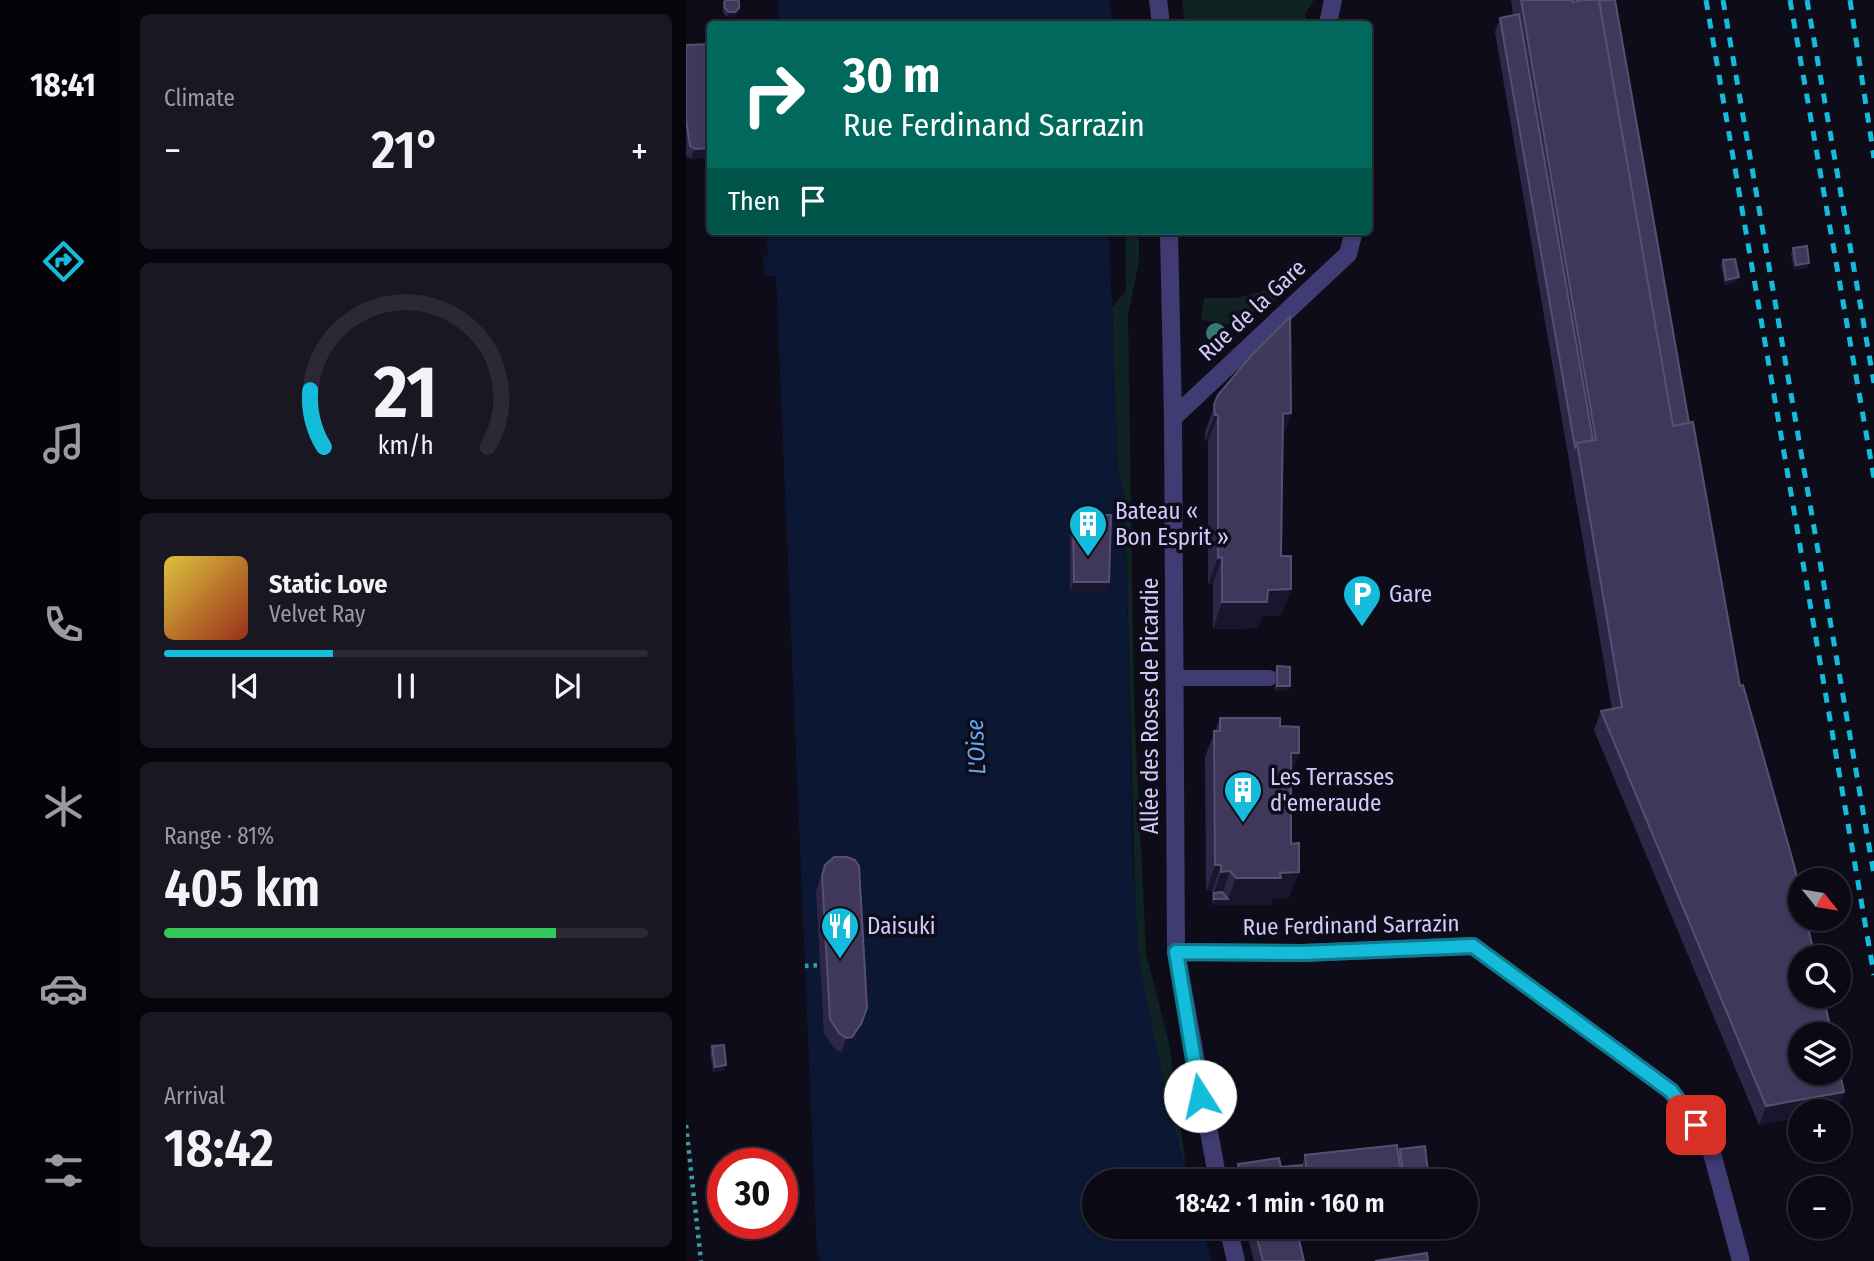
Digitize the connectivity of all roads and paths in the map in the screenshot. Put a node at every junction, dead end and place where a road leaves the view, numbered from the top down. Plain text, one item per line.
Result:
1 (1158, 0) edge
2 (1333, 0) edge
3 (1161, 21) edge
4 (1329, 21) edge
5 (1170, 235) edge
6 (1353, 235) edge
7 (1173, 418) junction
8 (1174, 678) junction
9 (1269, 678) dead end
10 (1176, 952) junction
11 (821, 965) dead end
12 (805, 966) dead end
13 (686, 1125) edge
14 (1215, 1169) edge
15 (1231, 1239) edge
16 (701, 1261) edge
17 (1236, 1261) edge
18 (1741, 1261) edge

1 - 3 street
2 - 4 street
5 - 7 street, Allée des Roses de Picardie
6 - 7 street, Rue de la Gare
7 - 8 street, Allée des Roses de Picardie
8 - 9 lane
8 - 10 street, Allée des Roses de Picardie
10 - 14 street, Allée des Roses de Picardie
10 - 18 street, Rue Ferdinand Sarrazin
11 - 12 path
13 - 16 path
15 - 17 street

